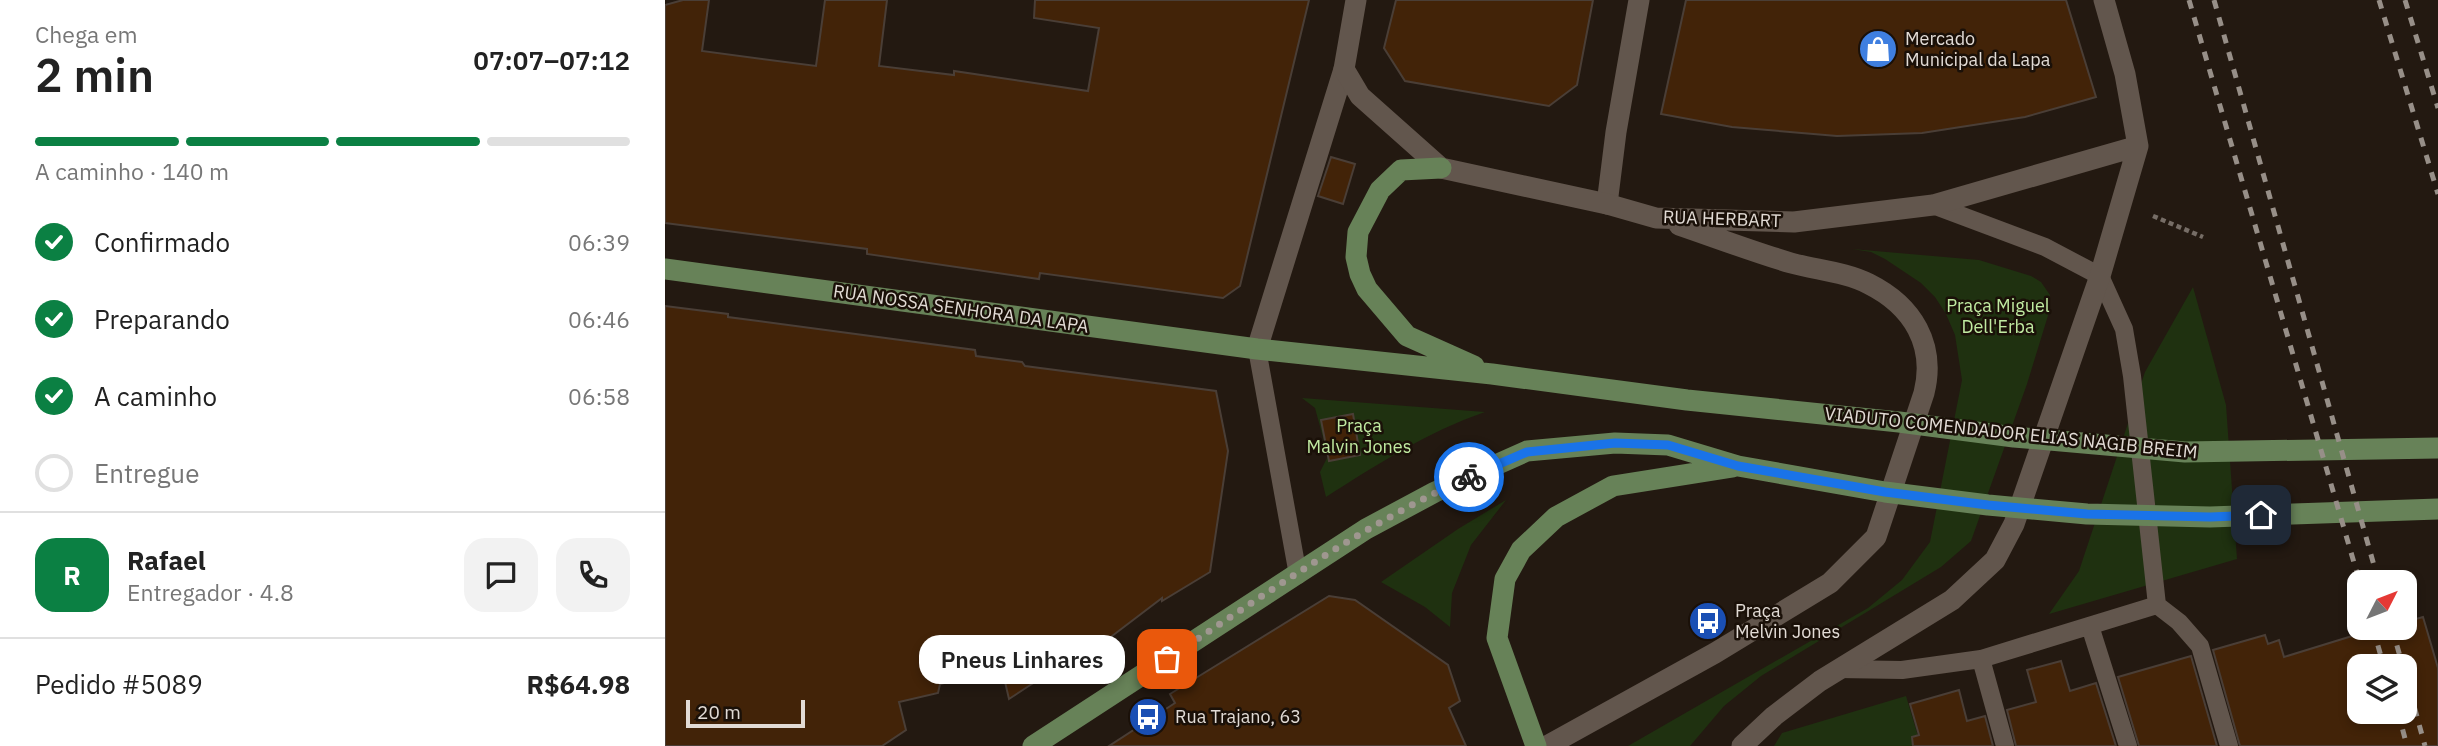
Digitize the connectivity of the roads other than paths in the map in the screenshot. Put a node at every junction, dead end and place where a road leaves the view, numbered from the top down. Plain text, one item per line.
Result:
1 (1356, 0) edge
2 (1639, 0) edge
3 (2104, 0) edge
4 (1344, 69) junction
5 (2138, 146) junction
6 (1441, 168) junction
7 (1607, 204) junction
8 (1933, 205) junction
9 (1656, 218) junction
10 (665, 269) edge
11 (2100, 276) junction
12 (1258, 349) junction
13 (1492, 374) junction
14 (2438, 448) edge
15 (1738, 466) junction
16 (2438, 509) edge
17 (1298, 575) junction
18 (2157, 605) junction
19 (2090, 626) junction
20 (1981, 659) junction
21 (1838, 669) junction
22 (1033, 746) edge
23 (1536, 746) edge
24 (1547, 746) edge
25 (1742, 746) edge
26 (2005, 746) edge
27 (2128, 746) edge
28 (2229, 746) edge

1 - 4 street
2 - 7 street
3 - 5 street
4 - 6 street, RUA HERBART
4 - 12 street
5 - 8 street, RUA HERBART
5 - 11 street
6 - 7 street, RUA HERBART
6 - 13 main road
7 - 9 street, RUA HERBART
8 - 9 street, RUA HERBART
8 - 11 lane
9 - 24 street
10 - 12 main road, RUA NOSSA SENHORA DA LAPA
11 - 18 lane
11 - 21 street
12 - 13 main road
12 - 17 lane
13 - 14 main road, VIADUTO COMENDADOR ELIAS NAGIB BREIM
15 - 16 main road
15 - 17 main road
15 - 23 main road
17 - 22 main road
18 - 19 lane
18 - 28 lane
19 - 20 lane
19 - 27 lane
20 - 21 lane
20 - 26 lane
21 - 25 street

